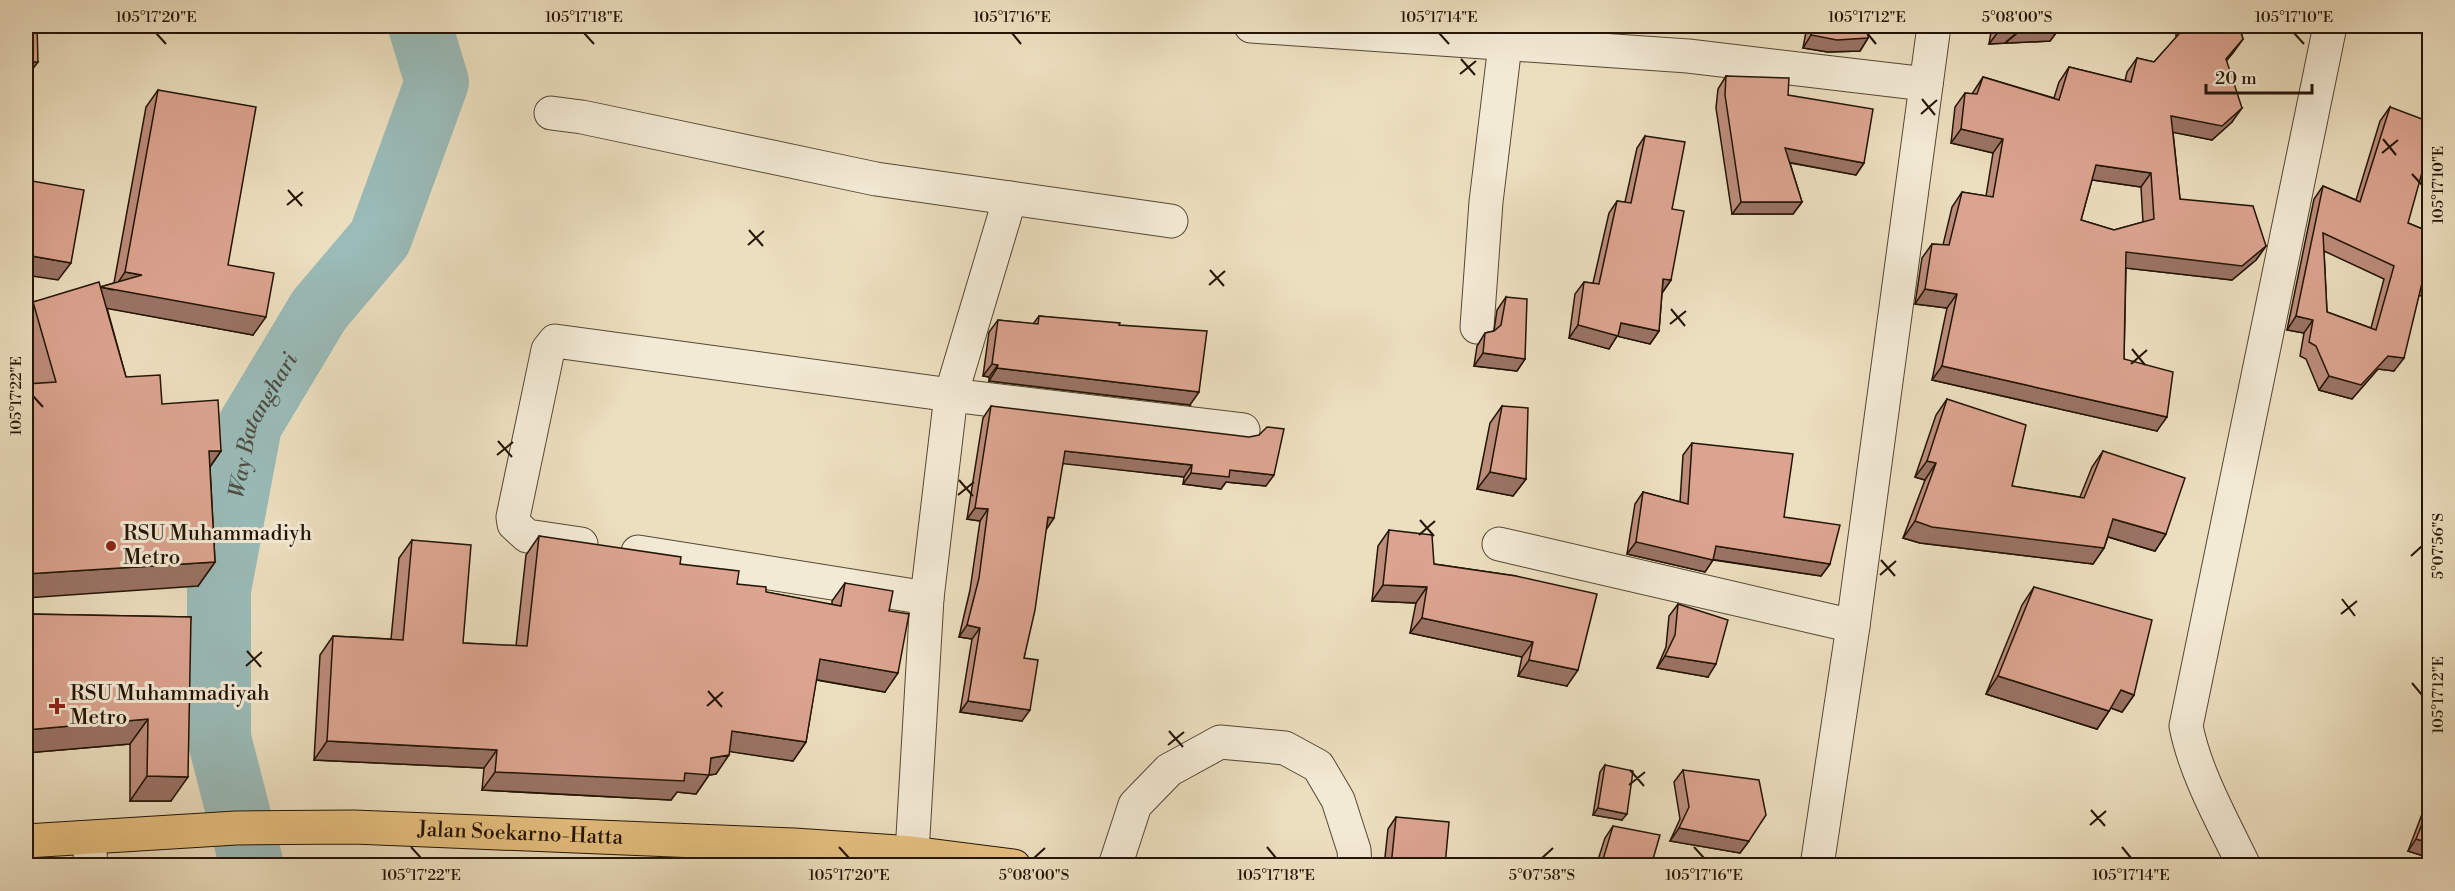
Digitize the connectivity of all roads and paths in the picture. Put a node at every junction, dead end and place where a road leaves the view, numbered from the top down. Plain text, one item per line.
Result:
1 (1251, 26) edge
2 (1934, 26) edge
3 (2330, 26) edge
4 (1505, 45) junction
5 (1926, 84) junction
6 (550, 113) dead end
7 (1010, 198) junction
8 (1171, 221) dead end
9 (1477, 327) dead end
10 (951, 395) junction
11 (1242, 430) dead end
12 (1499, 544) dead end
13 (927, 598) junction
14 (1853, 626) junction
15 (26, 841) edge
16 (90, 852) edge
17 (912, 853) junction
18 (1014, 866) edge
19 (1115, 866) edge
20 (1355, 866) edge
21 (1817, 866) edge
22 (2244, 866) edge

1 - 4 street
2 - 5 street
3 - 22 street
4 - 5 street
4 - 9 street
5 - 14 street
6 - 7 street
7 - 8 street
7 - 10 street
10 - 11 street
10 - 13 street
10 - 13 street
12 - 14 street
13 - 17 street
14 - 21 street
15 - 16 main road, Jalan Soekarno-Hatta
16 - 17 main road, Jalan Soekarno-Hatta
17 - 18 main road, Jalan Soekarno-Hatta
19 - 20 street

